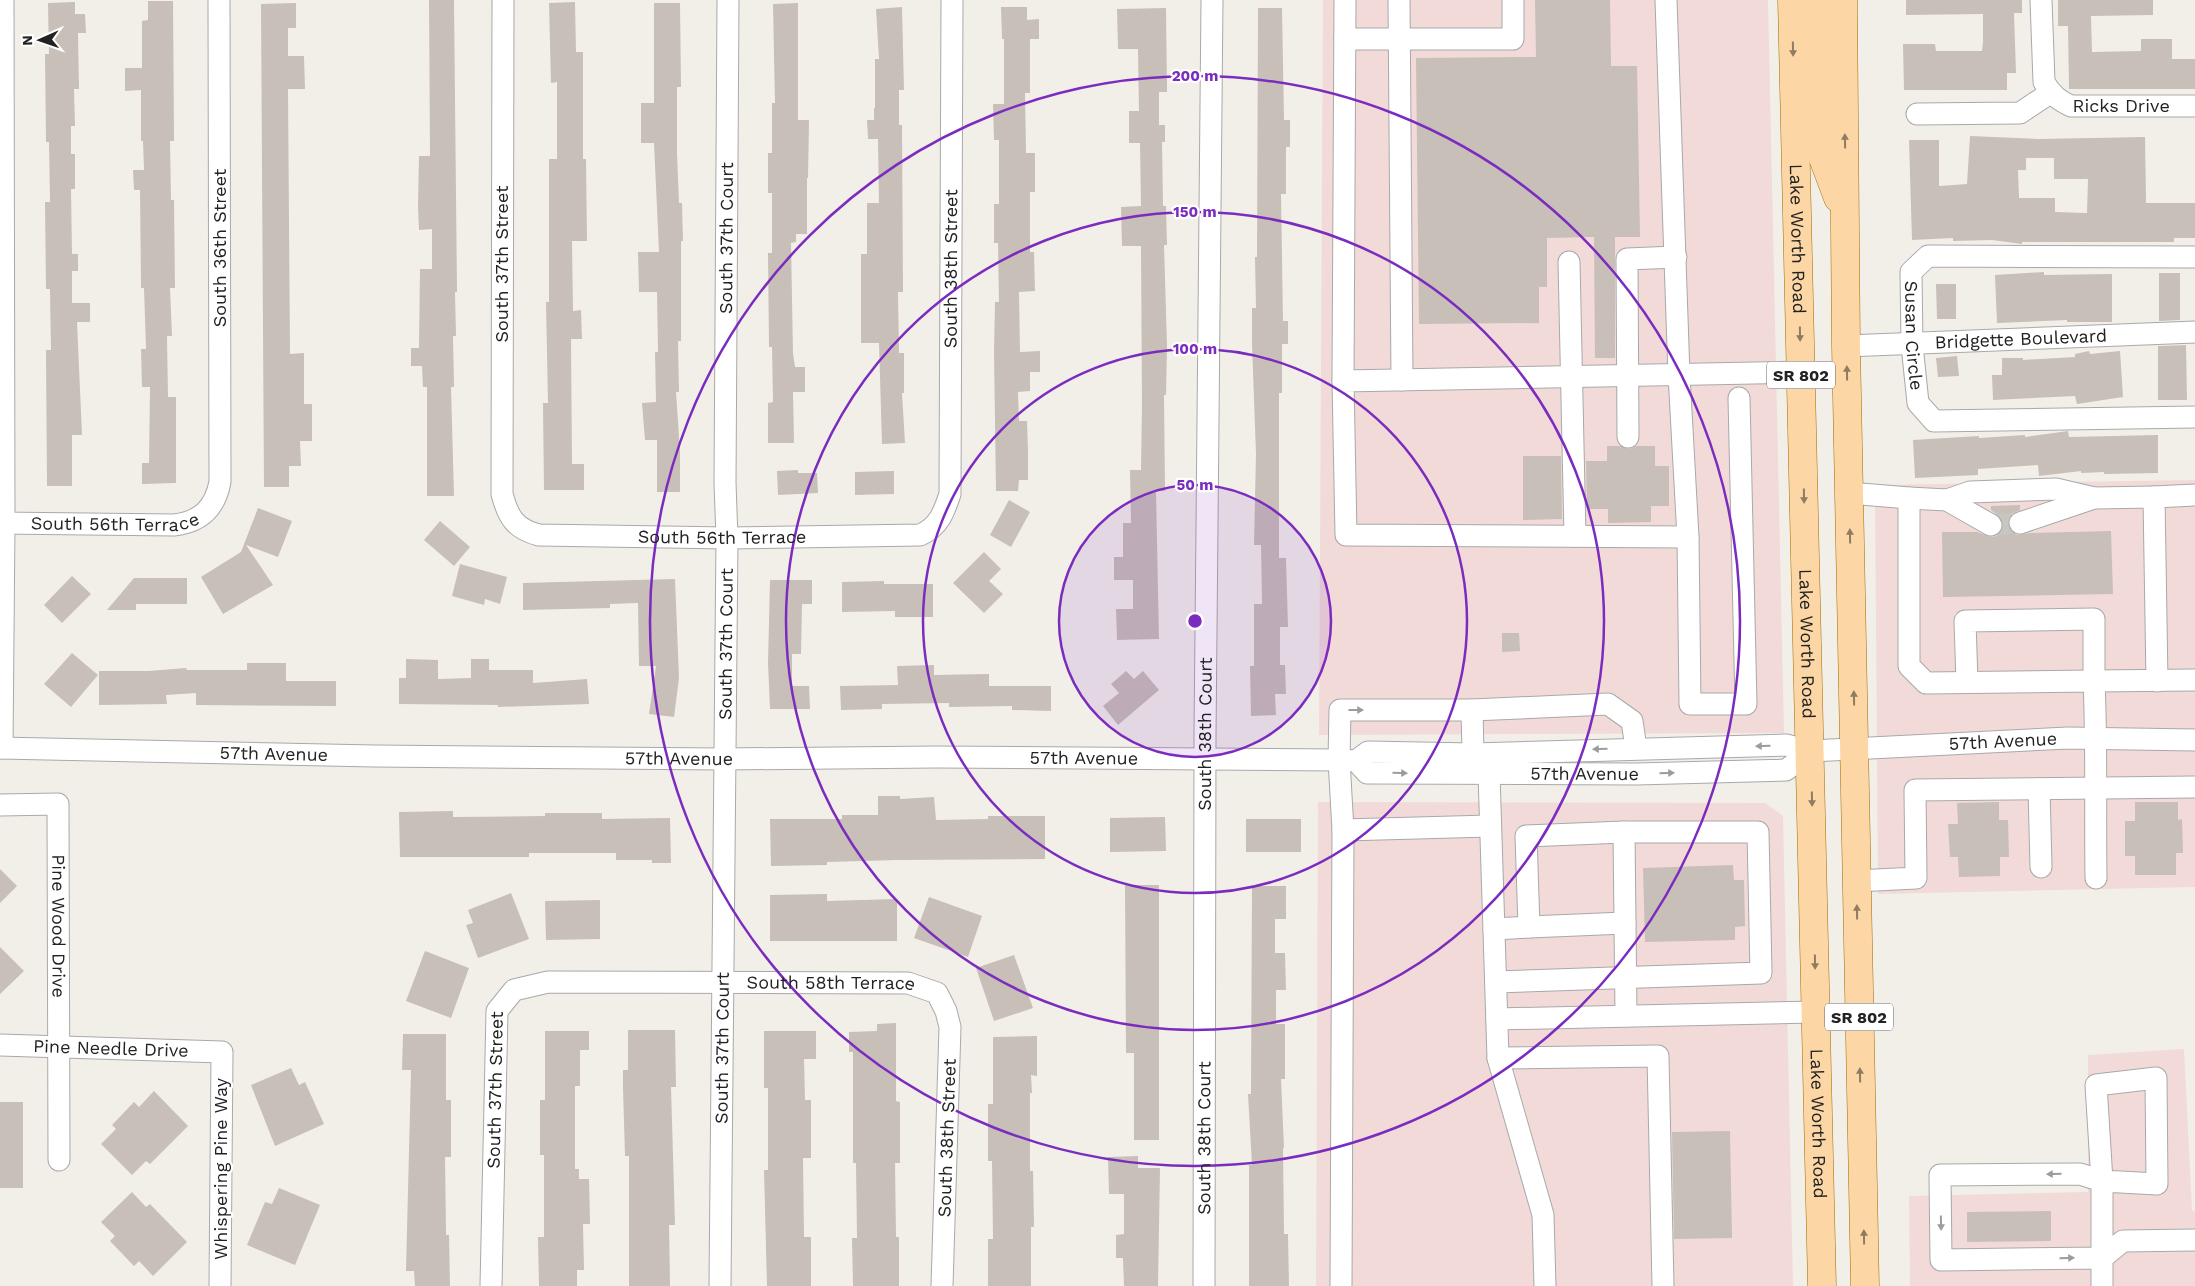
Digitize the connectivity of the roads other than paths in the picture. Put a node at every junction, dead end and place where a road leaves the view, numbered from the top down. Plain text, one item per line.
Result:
1 (3, 0) edge
2 (219, 0) edge
3 (503, 0) edge
4 (728, 0) edge
5 (952, 0) edge
6 (1212, 0) edge
7 (1345, 0) edge
8 (1399, 0) edge
9 (1513, 0) edge
10 (1666, 0) edge
11 (1792, 0) edge
12 (1819, 0) edge
13 (1843, 0) edge
14 (2041, 0) edge
15 (1345, 39) junction
16 (1400, 39) junction
17 (2050, 93) junction
18 (2195, 106) edge
19 (1917, 114) dead end
20 (1845, 219) junction
21 (1676, 257) junction
22 (2195, 257) edge
23 (1569, 262) dead end
24 (2195, 332) edge
25 (1912, 345) junction
26 (1846, 346) junction
27 (1801, 372) junction
28 (1680, 375) junction
29 (1629, 376) junction
30 (1572, 377) junction
31 (1402, 380) junction
32 (1343, 381) junction
33 (1739, 398) dead end
34 (2195, 417) edge
35 (1628, 436) dead end
36 (1849, 493) junction
37 (2195, 495) edge
38 (217, 496) joint
39 (1909, 498) junction
40 (2094, 498) junction
41 (2154, 498) junction
42 (1946, 500) junction
43 (2, 523) edge
44 (2020, 523) tunnel mouth
45 (515, 525) joint
46 (1991, 525) tunnel mouth
47 (930, 530) joint
48 (1574, 536) junction
49 (1688, 537) junction
50 (726, 538) junction
51 (2157, 680) junction
52 (2195, 680) edge
53 (2094, 681) junction
54 (1967, 682) junction
55 (1472, 710) junction
56 (2097, 738) junction
57 (2195, 740) edge
58 (1855, 747) junction
59 (1, 748) edge
60 (1636, 748) junction
61 (1811, 751) junction
62 (1473, 754) junction
63 (723, 759) junction
64 (1205, 759) junction
65 (1348, 761) junction
66 (1489, 774) junction
67 (2195, 787) edge
68 (2094, 788) junction
69 (2039, 789) junction
70 (0, 805) edge
71 (1490, 826) junction
72 (1343, 830) junction
73 (1624, 832) junction
74 (2041, 867) dead end
75 (2096, 878) dead end
76 (1856, 880) junction
77 (1625, 923) junction
78 (1529, 927) junction
79 (1494, 929) junction
80 (1626, 978) junction
81 (1496, 982) junction
82 (723, 983) junction
83 (937, 993) joint
84 (1816, 1012) junction
85 (1626, 1016) junction
86 (1497, 1019) junction
87 (0, 1044) edge
88 (58, 1047) junction
89 (222, 1052) joint
90 (1498, 1058) junction
91 (1818, 1099) junction
92 (59, 1160) dead end
93 (2102, 1181) junction
94 (2195, 1240) edge
95 (2102, 1258) junction
96 (220, 1286) edge
97 (491, 1286) edge
98 (720, 1286) edge
99 (942, 1286) edge
100 (1204, 1286) edge
101 (1341, 1286) edge
102 (1545, 1286) edge
103 (1663, 1286) edge
104 (1822, 1286) edge
105 (1841, 1286) edge
106 (1865, 1286) edge
107 (2102, 1286) edge

1 - 43 street
2 - 38 street, South 36th Street
3 - 45 street, South 37th Street
4 - 50 street, South 37th Court
5 - 47 street, South 38th Street
6 - 64 street, South 38th Court
7 - 15 street
8 - 16 street
9 - 16 street
10 - 21 street
11 -> 27 main road, Lake Worth Road / SR 802
12 - 20 main road
20 -> 13 main road, SR 802
14 - 17 street, Ricks Drive
15 - 16 street
15 - 32 street
16 - 31 street
17 - 18 street, Ricks Drive
17 - 19 street, Ricks Drive
20 - 26 main road, SR 802
21 - 28 street
21 - 29 street
22 - 25 street, Susan Circle
23 - 30 street
24 - 25 street, Bridgette Boulevard
25 - 26 street, Bridgette Boulevard
25 - 34 street, Susan Circle
36 -> 26 main road, SR 802
27 - 28 street
27 -> 61 main road, Lake Worth Road / SR 802
28 - 29 street
28 - 49 street
29 - 30 street
29 - 35 street
30 - 31 street
30 - 48 street
31 - 32 street
32 - 48 street
33 - 49 street
36 - 39 street
58 -> 36 main road, SR 802
37 - 41 street
38 - 43 street, South 56th Terrace
39 - 42 street
39 - 54 street
40 - 41 street
40 - 42 street
40 - 44 street
41 - 51 street
42 - 46 street
43 - 59 street
45 - 50 street, South 56th Terrace
47 - 50 street, South 56th Terrace
48 - 49 street
50 - 63 street, South 37th Court
51 - 52 street
51 - 53 street
53 - 54 street
53 - 54 street
53 - 56 street
55 - 60 street
55 - 62 street
65 -> 55 street
56 - 57 street, 57th Avenue
56 - 58 street, 57th Avenue
56 - 68 street
58 - 61 street, 57th Avenue
58 - 76 main road, SR 802
59 - 63 street, 57th Avenue
61 -> 60 street, 57th Avenue
60 -> 62 street, 57th Avenue
66 -> 61 street, 57th Avenue
61 -> 84 main road, Lake Worth Road / SR 802
62 - 65 street, 57th Avenue
63 - 64 street, 57th Avenue
63 - 82 street, South 37th Court
64 - 65 street, 57th Avenue
64 - 100 street, South 38th Court
65 -> 66 street, 57th Avenue
65 - 72 street
66 - 71 street
67 - 68 street
68 - 69 street
68 - 75 street
69 - 74 street
69 - 76 street
70 - 88 street, Pine Wood Drive
71 - 72 street
71 - 79 street
72 - 101 street
73 - 77 street
73 - 78 street
73 - 80 street
106 -> 76 main road, SR 802
77 - 78 street
77 - 80 street
78 - 79 street
79 - 81 street
80 - 81 street
80 - 85 street
81 - 86 street
82 - 83 street, South 58th Terrace
82 - 97 street, South 37th Street
82 - 98 street, South 37th Court
83 - 99 street, South 38th Street
84 - 85 street
84 - 91 main road, Lake Worth Road / SR 802
85 - 86 street
86 - 90 street
87 - 88 street, Pine Needle Drive
88 - 89 street, Pine Needle Drive
88 - 92 street, Pine Wood Drive
89 - 96 street, Whispering Pine Way
90 - 102 street
90 - 103 street
91 - 104 main road, Lake Worth Road / SR 802
91 - 105 main road
93 - 93 street
93 - 95 street
93 -> 95 street
94 - 95 street
95 - 107 street

